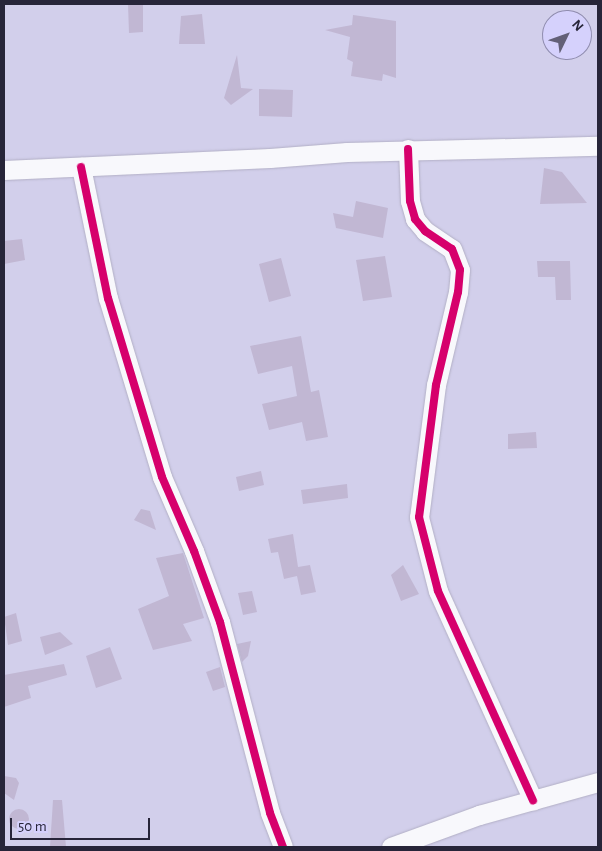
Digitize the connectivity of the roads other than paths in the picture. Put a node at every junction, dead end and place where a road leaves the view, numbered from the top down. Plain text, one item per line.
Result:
1 (598, 146) edge
2 (408, 150) junction
3 (81, 167) junction
4 (4, 170) edge
5 (598, 782) edge
6 (533, 800) junction
7 (283, 847) edge
8 (391, 847) edge

1 - 2 street
2 - 3 street
2 - 6 street
3 - 4 street
3 - 7 street
5 - 6 street
6 - 8 street

